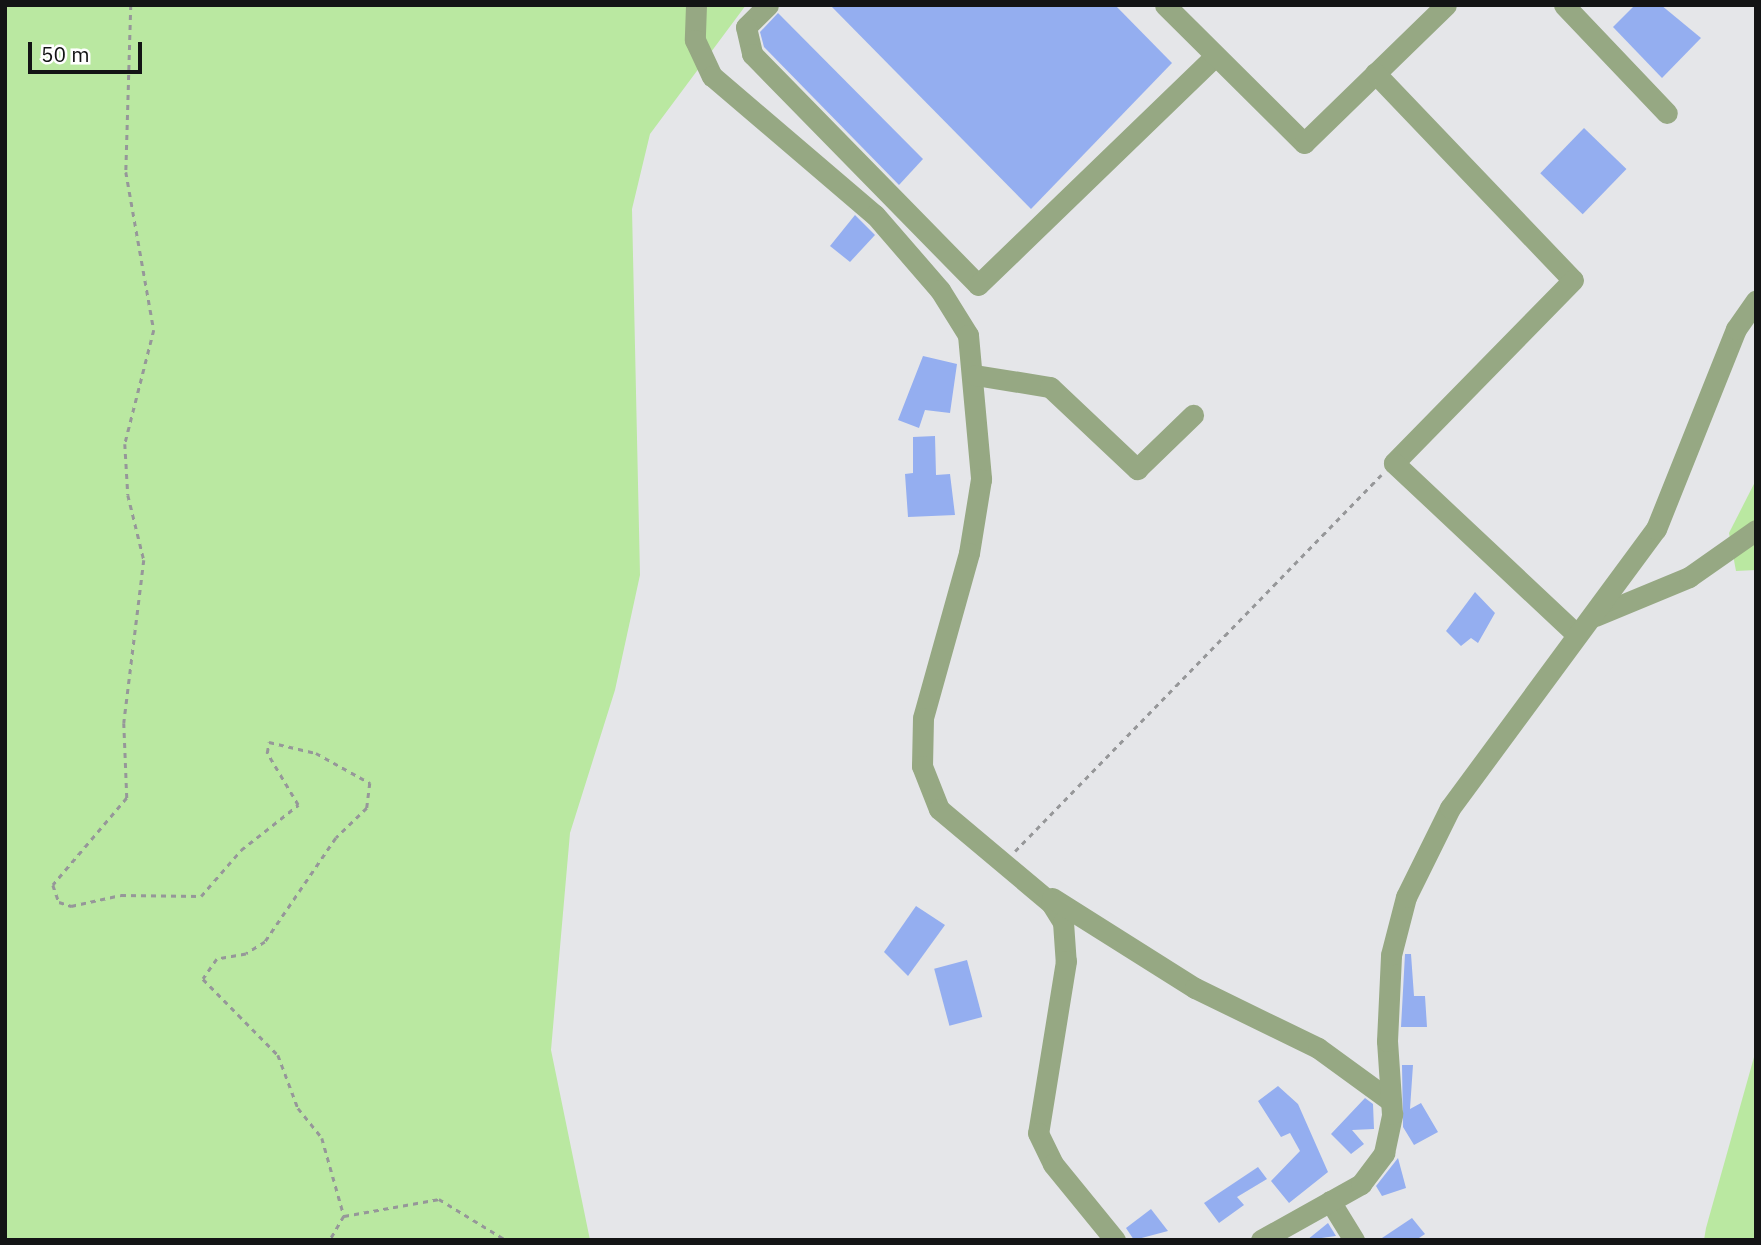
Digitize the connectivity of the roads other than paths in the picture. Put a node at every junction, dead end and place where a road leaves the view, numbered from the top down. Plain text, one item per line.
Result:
1 (696, 5) edge
2 (768, 5) edge
3 (1165, 5) edge
4 (1446, 5) edge
5 (1564, 5) edge
6 (1215, 56) junction
7 (1375, 73) junction
8 (1667, 113) dead end
9 (1756, 300) edge
10 (975, 375) junction
11 (1193, 415) dead end
12 (1756, 530) edge
13 (1583, 627) junction
14 (1028, 883) junction
15 (1391, 1101) junction
16 (1330, 1202) junction
17 (1115, 1240) edge
18 (1261, 1240) edge
19 (1354, 1240) edge

1 - 10 street
2 - 6 street
3 - 6 street
4 - 7 street
5 - 8 street
6 - 7 street
7 - 13 street
9 - 13 street
10 - 11 street
10 - 14 street
12 - 13 street
13 - 15 street
14 - 15 street
14 - 17 street
15 - 16 street
16 - 18 street
16 - 19 street

